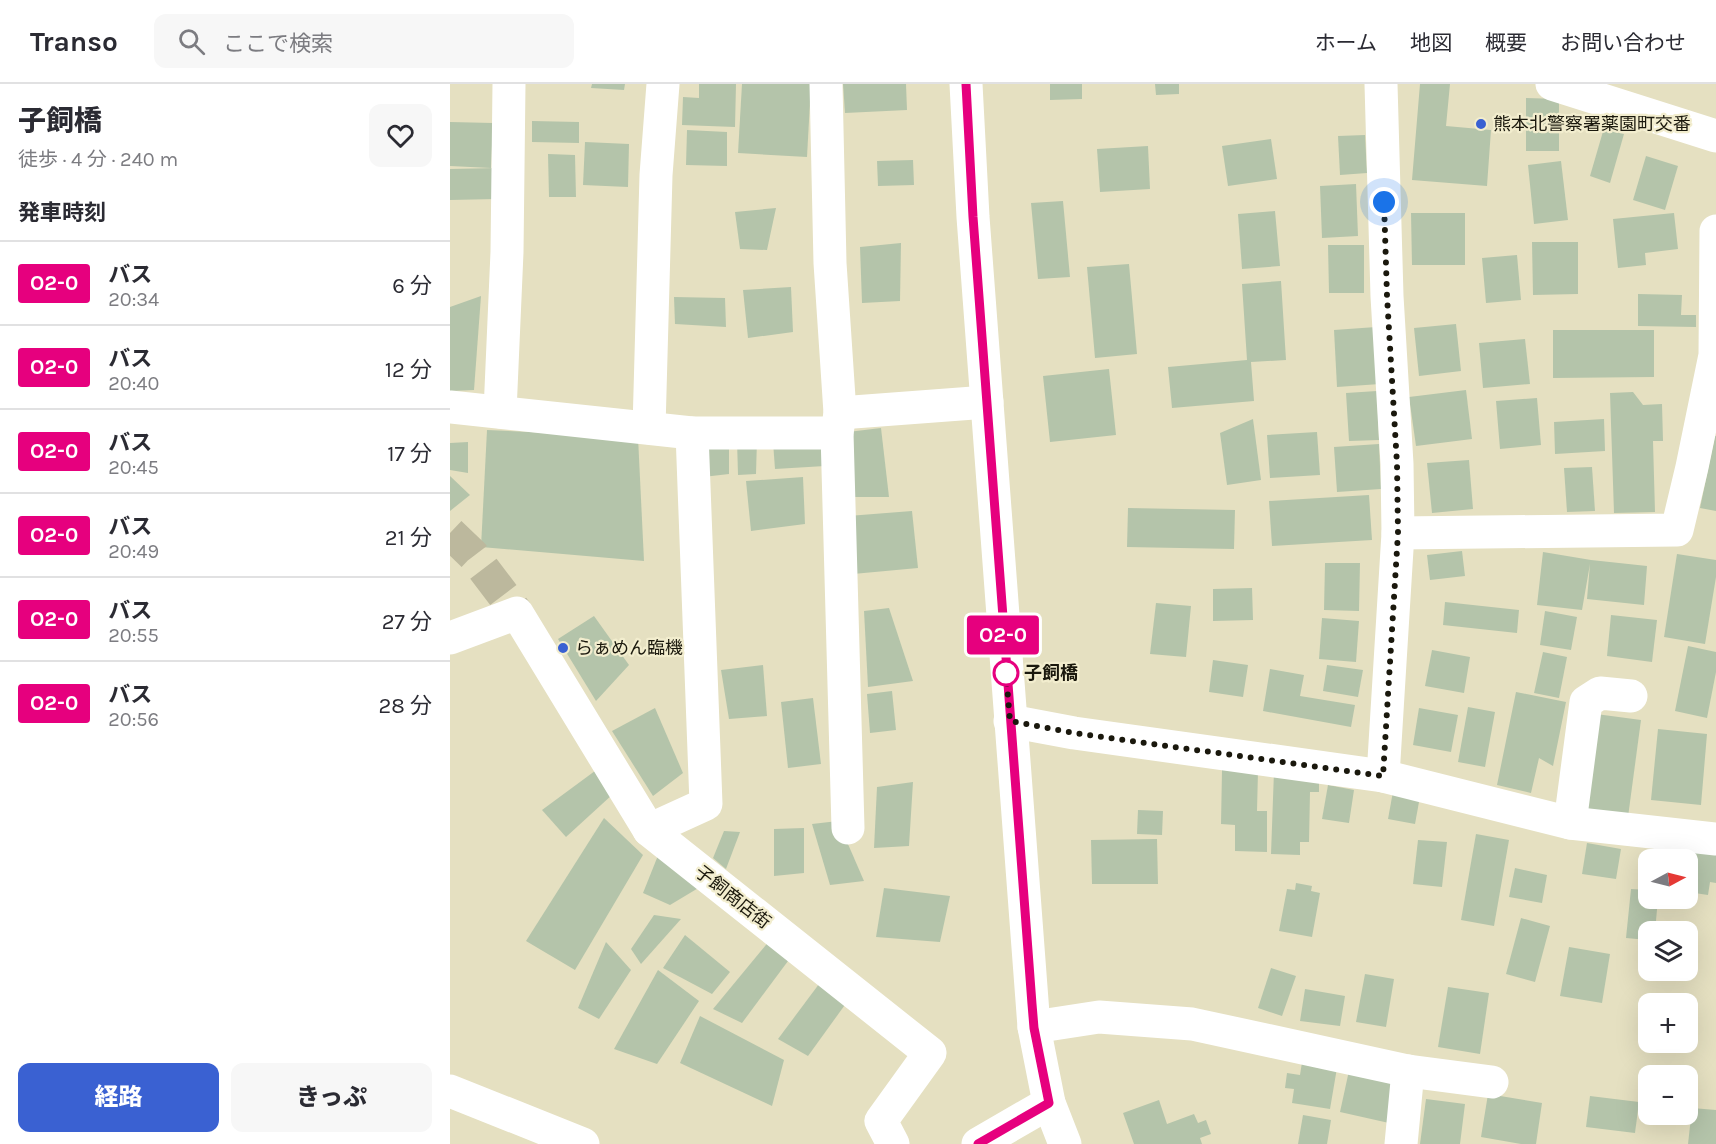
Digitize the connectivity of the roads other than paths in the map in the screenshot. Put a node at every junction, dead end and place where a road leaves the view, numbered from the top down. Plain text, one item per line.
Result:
1 (509, 84) edge
2 (663, 84) edge
3 (826, 84) edge
4 (966, 84) edge
5 (1382, 84) edge
6 (1552, 84) edge
7 (1716, 136) edge
8 (1716, 231) edge
9 (987, 402) junction
10 (450, 407) edge
11 (500, 412) junction
12 (839, 423) junction
13 (649, 428) junction
14 (692, 433) junction
15 (1398, 533) junction
16 (450, 638) edge
17 (1631, 696) dead end
18 (1010, 721) junction
19 (1383, 776) junction
20 (1570, 823) junction
21 (848, 828) dead end
22 (649, 830) junction
23 (1716, 839) edge
24 (1034, 1028) junction
25 (1408, 1071) junction
26 (1492, 1082) dead end
27 (450, 1091) edge
28 (1049, 1103) junction
29 (582, 1144) edge
30 (893, 1144) edge
31 (978, 1144) edge
32 (1065, 1144) edge
33 (1401, 1144) edge

1 - 11 street
2 - 13 street
3 - 12 street
4 - 9 street
5 - 15 street
6 - 7 street
8 - 15 street
9 - 12 street
9 - 18 street
10 - 11 street
11 - 13 street
12 - 14 street
12 - 21 street
13 - 14 street
14 - 22 street
15 - 19 street
16 - 22 street, 子飼商店街
17 - 20 street
18 - 19 street
18 - 24 street
19 - 20 street
20 - 23 street
22 - 30 street, 子飼商店街
24 - 25 street
24 - 28 street
25 - 26 street
25 - 33 street
27 - 29 street
28 - 31 street
28 - 32 street

